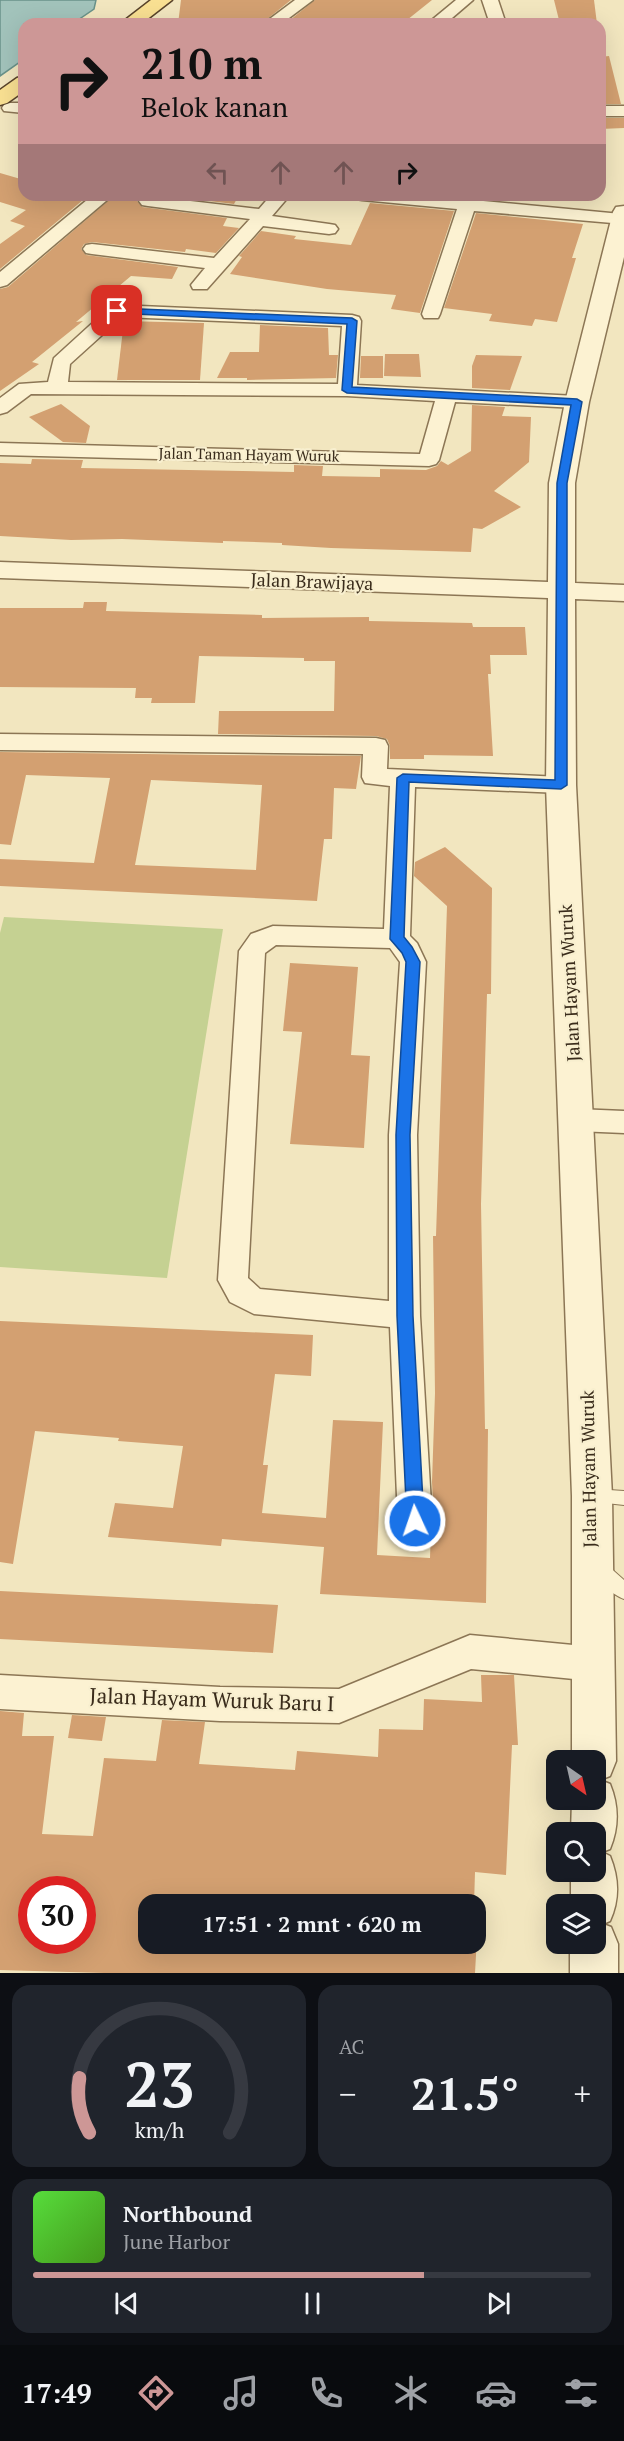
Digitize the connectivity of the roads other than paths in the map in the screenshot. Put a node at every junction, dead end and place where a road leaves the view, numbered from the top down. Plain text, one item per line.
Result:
1 (305, 0) edge
2 (465, 0) edge
3 (490, 0) edge
4 (150, 1) edge
5 (125, 18) edge
6 (280, 18) edge
7 (442, 18) edge
8 (496, 18) edge
9 (606, 111) edge
10 (624, 111) edge
11 (97, 201) edge
12 (148, 201) dead end
13 (276, 201) edge
14 (425, 201) edge
15 (467, 205) junction
16 (261, 217) junction
17 (623, 217) edge
18 (329, 229) dead end
19 (92, 249) dead end
20 (219, 264) junction
21 (0, 280) edge
22 (200, 285) dead end
23 (431, 314) dead end
24 (57, 388) junction
25 (347, 390) junction
26 (447, 394) junction
27 (577, 402) junction
28 (0, 408) edge
29 (0, 449) edge
30 (0, 570) edge
31 (561, 591) junction
32 (624, 593) edge
33 (0, 742) edge
34 (403, 778) junction
35 (561, 785) junction
36 (397, 939) junction
37 (577, 1119) junction
38 (624, 1122) edge
39 (405, 1316) junction
40 (608, 1497) edge
41 (415, 1521) dead end
42 (591, 1563) junction
43 (624, 1591) edge
44 (594, 1664) junction
45 (0, 1692) edge
46 (594, 1750) edge
47 (594, 1954) edge
48 (594, 1973) edge

1 - 6 street
2 - 7 street
3 - 8 street
4 - 5 main road
9 - 10 street
11 - 21 street
12 - 16 street
13 - 16 street
14 - 15 street
15 - 17 street
15 - 23 street
16 - 18 street
16 - 20 street
17 - 27 street, Jalan Hayam Wuruk
19 - 20 street
20 - 22 street
24 - 25 street
24 - 25 street
24 - 28 street
25 - 26 street
26 - 27 street
26 - 29 street, Jalan Taman Hayam Wuruk
27 - 31 street, Jalan Hayam Wuruk
30 - 31 street, Jalan Brawijaya
31 - 32 street, Jalan Brawijaya
31 - 35 street, Jalan Hayam Wuruk
33 - 34 street
34 - 35 street
34 - 36 street
35 - 37 street, Jalan Hayam Wuruk
36 - 39 street
36 - 39 street
37 - 38 street
37 - 40 street, Jalan Hayam Wuruk
39 - 41 street
40 - 42 street, Jalan Hayam Wuruk
42 - 43 lane
42 - 44 street, Jalan Hayam Wuruk
44 - 45 street, Jalan Hayam Wuruk Baru I
44 - 46 street, Jalan Hayam Wuruk
47 - 48 street

